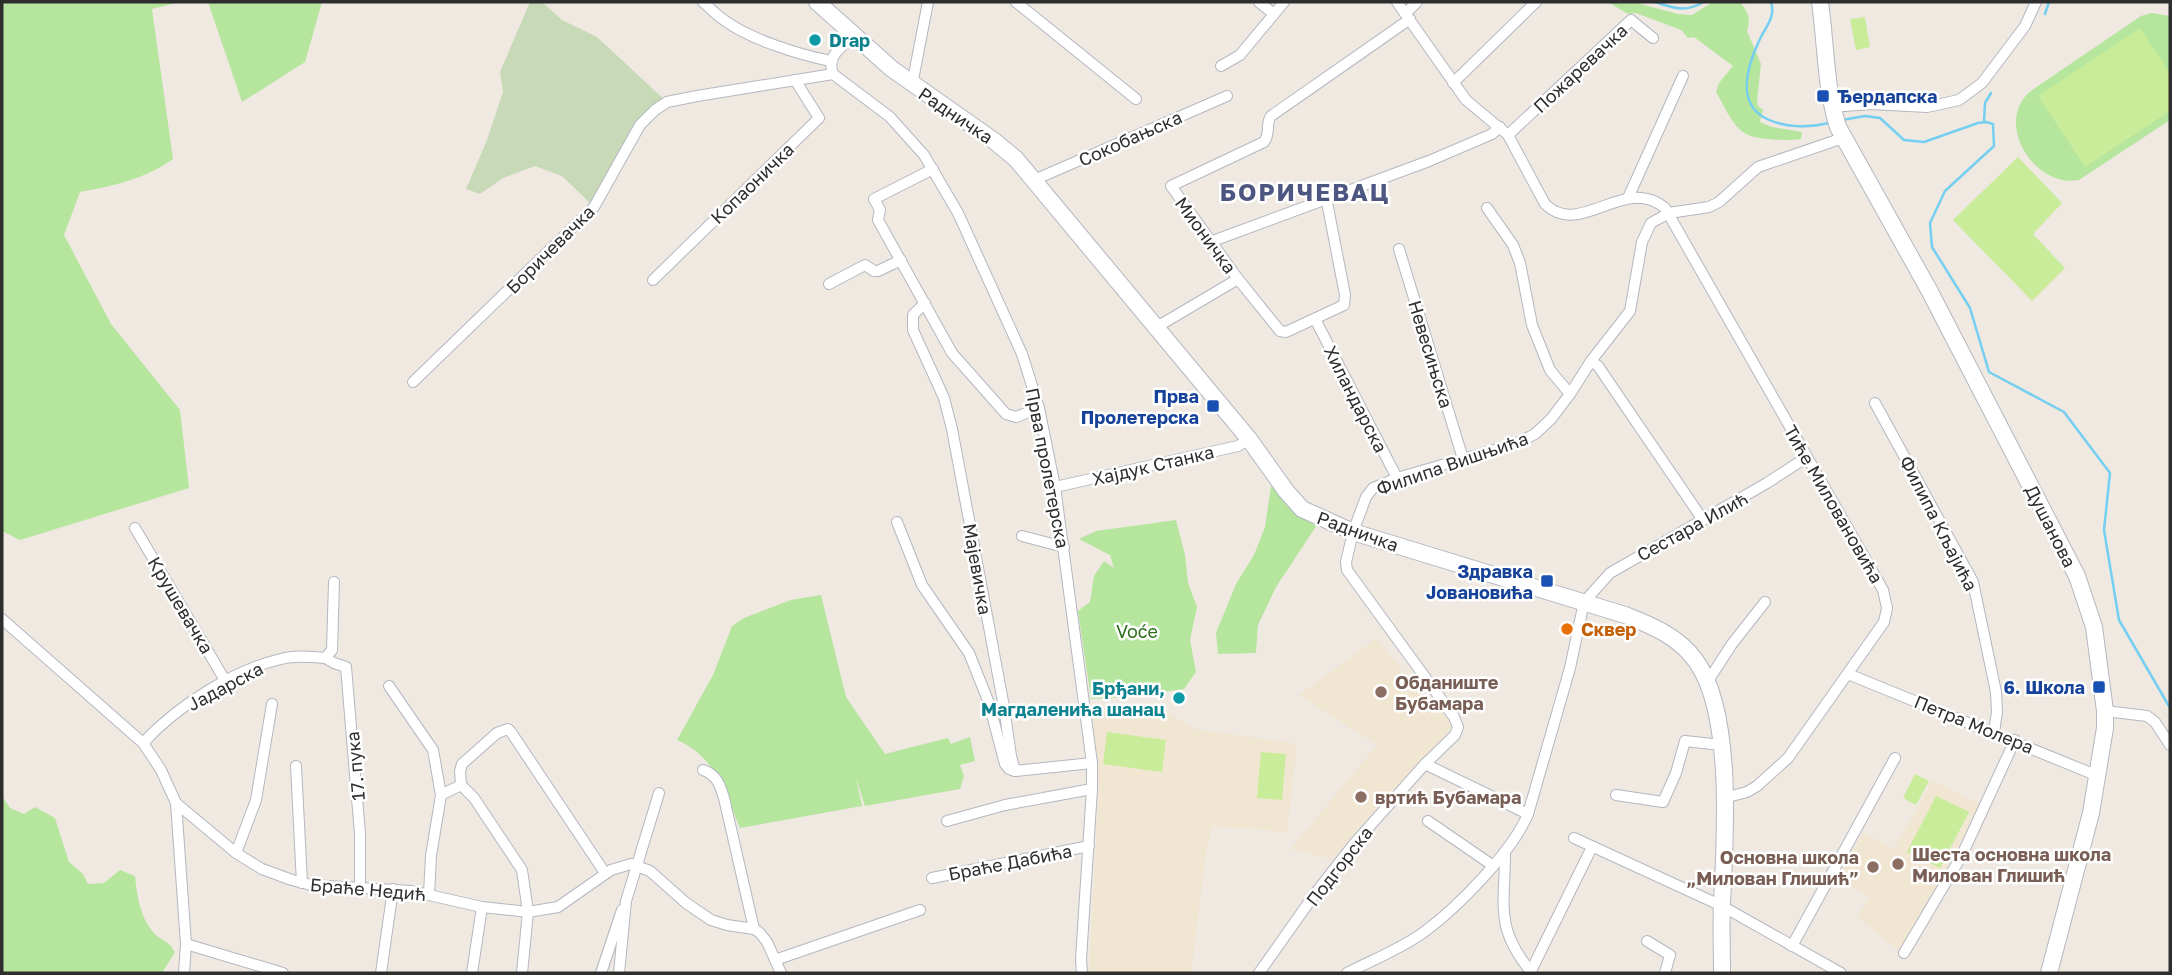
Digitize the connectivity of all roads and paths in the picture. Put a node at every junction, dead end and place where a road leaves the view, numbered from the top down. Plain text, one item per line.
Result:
1 (703, 2) edge
2 (817, 2) edge
3 (928, 2) edge
4 (1016, 2) edge
5 (1259, 2) edge
6 (1284, 2) edge
7 (1397, 2) edge
8 (1417, 2) edge
9 (1536, 2) edge
10 (1820, 2) edge
11 (2036, 2) edge
12 (1274, 14) junction
13 (1408, 16) junction
14 (854, 36) junction
15 (1653, 38) dead end
16 (831, 61) junction
17 (1221, 66) dead end
18 (833, 74) junction
19 (1683, 76) dead end
20 (795, 80) junction
21 (1453, 83) junction
22 (912, 85) junction
23 (1227, 96) dead end
24 (1136, 100) dead end
25 (1837, 122) junction
26 (1504, 131) junction
27 (933, 169) junction
28 (1034, 180) junction
29 (1326, 197) junction
30 (1628, 198) junction
31 (1487, 208) dead end
32 (1669, 213) junction
33 (1210, 242) junction
34 (1399, 249) dead end
35 (901, 260) junction
36 (1238, 279) junction
37 (653, 280) dead end
38 (829, 284) dead end
39 (925, 303) junction
40 (1315, 319) junction
41 (1155, 328) junction
42 (1591, 360) junction
43 (413, 382) dead end
44 (1570, 394) junction
45 (1875, 403) dead end
46 (1038, 408) junction
47 (1250, 439) junction
48 (1807, 457) junction
49 (1463, 459) junction
50 (1397, 478) junction
51 (1055, 487) junction
52 (1703, 520) junction
53 (897, 522) dead end
54 (135, 528) dead end
55 (1353, 532) junction
56 (1022, 536) dead end
57 (1064, 547) junction
58 (334, 582) dead end
59 (1584, 602) junction
60 (1765, 602) dead end
61 (2, 619) edge
62 (325, 657) junction
63 (995, 662) junction
64 (1848, 674) junction
65 (226, 681) junction
66 (1708, 681) junction
67 (982, 682) junction
68 (389, 686) dead end
69 (272, 704) dead end
70 (2105, 711) junction
71 (1994, 732) junction
72 (1455, 735) joint
73 (2015, 740) junction
74 (143, 743) junction
75 (1721, 745) junction
76 (2170, 745) edge
77 (1895, 758) dead end
78 (1092, 763) junction
79 (1425, 764) junction
80 (296, 766) dead end
81 (704, 770) dead end
82 (1016, 771) junction
83 (2098, 775) junction
84 (461, 785) junction
85 (1092, 789) junction
86 (659, 793) dead end
87 (442, 795) junction
88 (1616, 795) dead end
89 (1724, 798) junction
90 (176, 803) junction
91 (1528, 814) junction
92 (947, 821) dead end
93 (1429, 821) dead end
94 (1574, 838) dead end
95 (1089, 846) junction
96 (1592, 847) junction
97 (1506, 852) junction
98 (236, 853) junction
99 (636, 865) junction
100 (1492, 865) junction
101 (605, 873) junction
102 (932, 878) dead end
103 (302, 883) junction
104 (360, 888) junction
105 (393, 889) junction
106 (429, 894) junction
107 (626, 901) junction
108 (1722, 906) junction
109 (482, 907) junction
110 (920, 910) dead end
111 (528, 912) junction
112 (754, 929) junction
113 (1647, 941) dead end
114 (186, 944) junction
115 (1792, 946) junction
116 (1904, 953) dead end
117 (775, 960) junction
118 (184, 973) edge
119 (284, 973) edge
120 (381, 973) edge
121 (472, 973) edge
122 (522, 973) edge
123 (601, 973) edge
124 (619, 973) edge
125 (781, 973) edge
126 (1082, 973) edge
127 (1259, 973) edge
128 (1347, 973) edge
129 (1531, 973) edge
130 (1665, 973) edge
131 (1722, 973) edge
132 (1841, 973) edge
133 (2049, 973) edge

1 - 16 street
2 - 14 street, Радничка
3 - 22 street
4 - 24 street
5 - 12 street
6 - 12 street
7 - 13 street
8 - 13 street, Мионичка
9 - 21 street
10 - 25 street
11 - 25 street
12 - 17 street
13 - 21 street
13 - 33 street, Мионичка
14 - 16 street
14 - 22 street, Радничка
15 - 26 street, Пожаревачка
16 - 18 street
18 - 20 street, Боричевачка
18 - 27 street, Прва пролетерска
19 - 30 street
20 - 37 street, Копаоничка
20 - 43 street, Боричевачка
21 - 26 street
22 - 28 street, Радничка
23 - 28 street, Сокобањска
25 - 32 street
25 - 70 street, Душанова
26 - 29 street
26 - 30 street
27 - 35 street
27 - 46 street, Прва пролетерска
28 - 41 street, Радничка
29 - 33 street
29 - 40 street
30 - 32 street
31 - 44 street
32 - 42 street, Филипа Вишњића
32 - 48 street, Тиће Миловановића
33 - 36 street, Мионичка
34 - 49 street, Невесињска
35 - 38 street
35 - 39 street
36 - 40 street
36 - 41 street, Мионичка
39 - 46 street
39 - 63 street, Мајевичка
40 - 50 street, Хиландарска
41 - 47 street, Радничка
42 - 44 street, Филипа Вишњића
42 - 52 street
44 - 49 street, Филипа Вишњића
45 - 71 street, Филипа Кљајића
46 - 51 street, Прва пролетерска
47 - 51 street, Хајдук Станка
47 - 55 street, Радничка
48 - 52 street, Сестара Илић
48 - 64 street, Тиће Миловановића
49 - 50 street, Филипа Вишњића
50 - 55 street, Филипа Вишњића
51 - 57 street, Прва пролетерска
52 - 59 street, Сестара Илић
53 - 67 street
54 - 65 street, Крушевачка
55 - 59 street, Радничка
55 - 72 street, Филипа Вишњића
56 - 57 street
57 - 78 street, Прва пролетерска
58 - 62 street
59 - 66 street, Радничка
59 - 91 street
60 - 66 street
61 - 74 street, Браће Недић
62 - 65 street, Јадарска
62 - 104 street, 17. пука
63 - 67 street
63 - 82 street, Мајевичка
64 - 71 street, Петра Молера
64 - 89 street, Тиће Миловановића
65 - 74 street, Јадарска
66 - 75 street, Радничка
67 - 82 street
68 - 87 street
69 - 98 street
70 - 76 street
70 - 83 street, Душанова
71 - 73 street, Петра Молера
72 - 79 street, Подгорска
73 - 83 street, Петра Молера
73 - 116 street
74 - 90 street, Браће Недић
75 - 88 street
75 - 89 street, Радничка
77 - 115 street
78 - 82 street
78 - 85 street, Прва пролетерска
79 - 91 street
79 - 127 street, Подгорска
80 - 103 street
81 - 112 street
83 - 133 street, Душанова
84 - 87 street
84 - 101 street
84 - 111 street
85 - 92 street
85 - 95 street, Прва пролетерска
86 - 99 street
87 - 106 street
89 - 108 street, Радничка
90 - 98 street, Браће Недић
90 - 114 street
91 - 97 street
93 - 100 street
94 - 96 street
95 - 102 street, Браће Дабића
95 - 126 street, Прва пролетерска
96 - 108 street
96 - 129 street
97 - 100 street
97 - 129 street
98 - 103 street, Браће Недић
99 - 101 street, Браће Недић
99 - 107 street
99 - 112 street
100 - 128 street
101 - 111 street, Браће Недић
103 - 104 street, Браће Недић
104 - 105 street, Браће Недић
105 - 106 street, Браће Недић
105 - 120 street
106 - 109 street, Браће Недић
107 - 123 street
107 - 124 street
108 - 115 street
108 - 131 street, Радничка
109 - 111 street, Браће Недић
109 - 121 street
110 - 117 street
111 - 122 street
112 - 117 street
113 - 130 street
114 - 118 street
114 - 119 street
115 - 132 street
117 - 125 street

